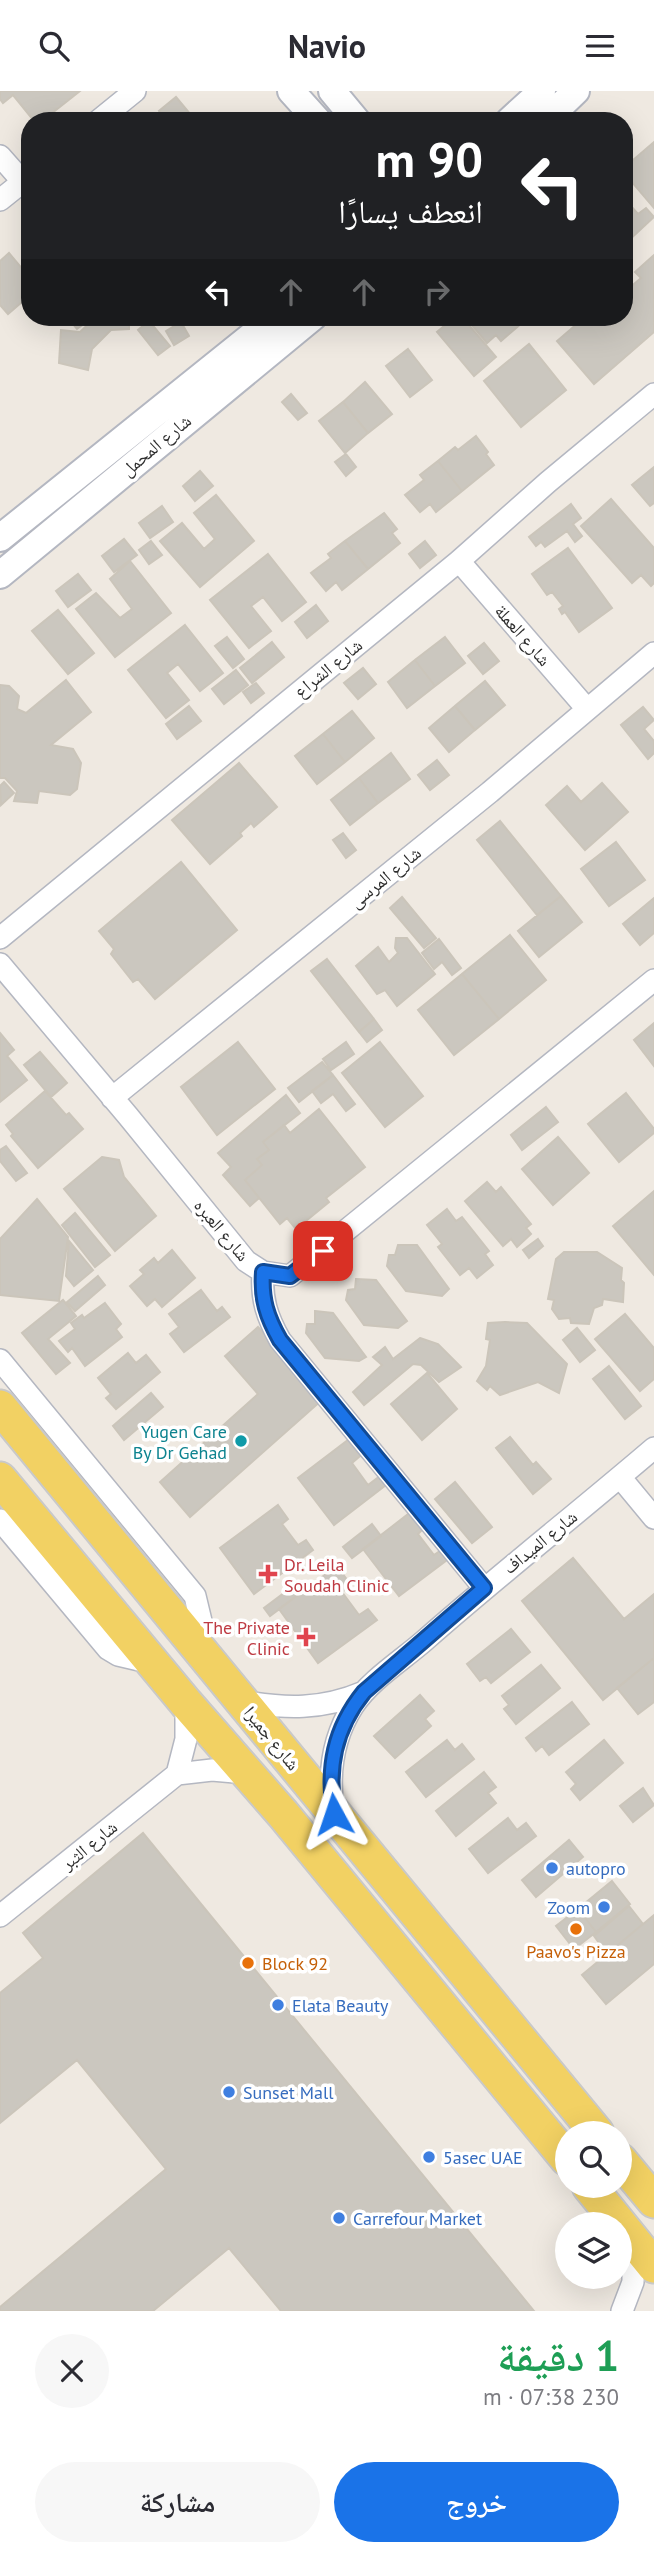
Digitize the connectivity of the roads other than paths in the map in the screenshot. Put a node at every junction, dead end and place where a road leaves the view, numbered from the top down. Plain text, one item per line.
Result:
1 (135, 91) edge
2 (291, 91) edge
3 (332, 91) edge
4 (541, 91) edge
5 (576, 91) edge
6 (109, 112) edge
7 (310, 112) edge
8 (350, 112) edge
9 (519, 112) edge
10 (554, 112) edge
11 (0, 156) edge
12 (21, 175) edge
13 (21, 183) edge
14 (0, 200) edge
15 (264, 326) edge
16 (302, 326) edge
17 (654, 394) edge
18 (0, 538) edge
19 (459, 561) junction
20 (0, 575) edge
21 (654, 653) edge
22 (587, 709) junction
23 (0, 938) edge
24 (0, 964) edge
25 (654, 980) edge
26 (112, 1098) junction
27 (263, 1272) junction
28 (0, 1360) edge
29 (0, 1407) edge
30 (654, 1448) edge
31 (620, 1478) junction
32 (0, 1479) edge
33 (654, 1518) edge
34 (0, 1520) edge
35 (484, 1588) junction
36 (197, 1646) junction
37 (153, 1664) junction
38 (364, 1692) junction
39 (241, 1701) junction
40 (186, 1703) junction
41 (246, 1773) junction
42 (177, 1774) junction
43 (334, 1814) junction
44 (0, 1916) edge
45 (587, 2121) edge
46 (555, 2144) edge
47 (632, 2174) edge
48 (599, 2198) edge
49 (654, 2201) edge
50 (633, 2241) junction
51 (654, 2266) edge
52 (622, 2311) edge

1 - 6 street
2 - 7 street
3 - 8 street
4 - 9 street
5 - 10 street
11 - 12 street
13 - 14 street
15 - 18 street, شارع المحمل
16 - 20 street, شارع المحمل
17 - 19 street, شارع الشراع
19 - 22 street, شارع العملة
19 - 23 street, شارع الشراع
21 - 22 street, شارع المرسى
22 - 26 street, شارع المرسى
24 - 26 street, شارع العبره
25 - 27 street, شارع العبره
26 - 27 street, شارع العبره
27 - 35 street
28 - 36 street
29 - 36 main road, شارع جميرا
30 - 31 street, شارع الميداف
31 - 33 street
31 - 35 street, شارع الميداف
32 - 37 main road
34 - 37 street
35 - 38 street, شارع الميداف
36 - 39 main road, شارع جميرا
37 - 40 main road
38 - 39 street, شارع الميداف
38 - 43 street, شارع الميداف
39 - 43 main road, شارع جميرا
40 - 41 main road
40 - 42 street
41 - 42 street
41 - 46 main road
42 - 44 street, شارع الثبر
43 - 45 main road, شارع جميرا
47 - 49 main road
48 - 50 main road
50 - 51 main road
50 - 52 street

